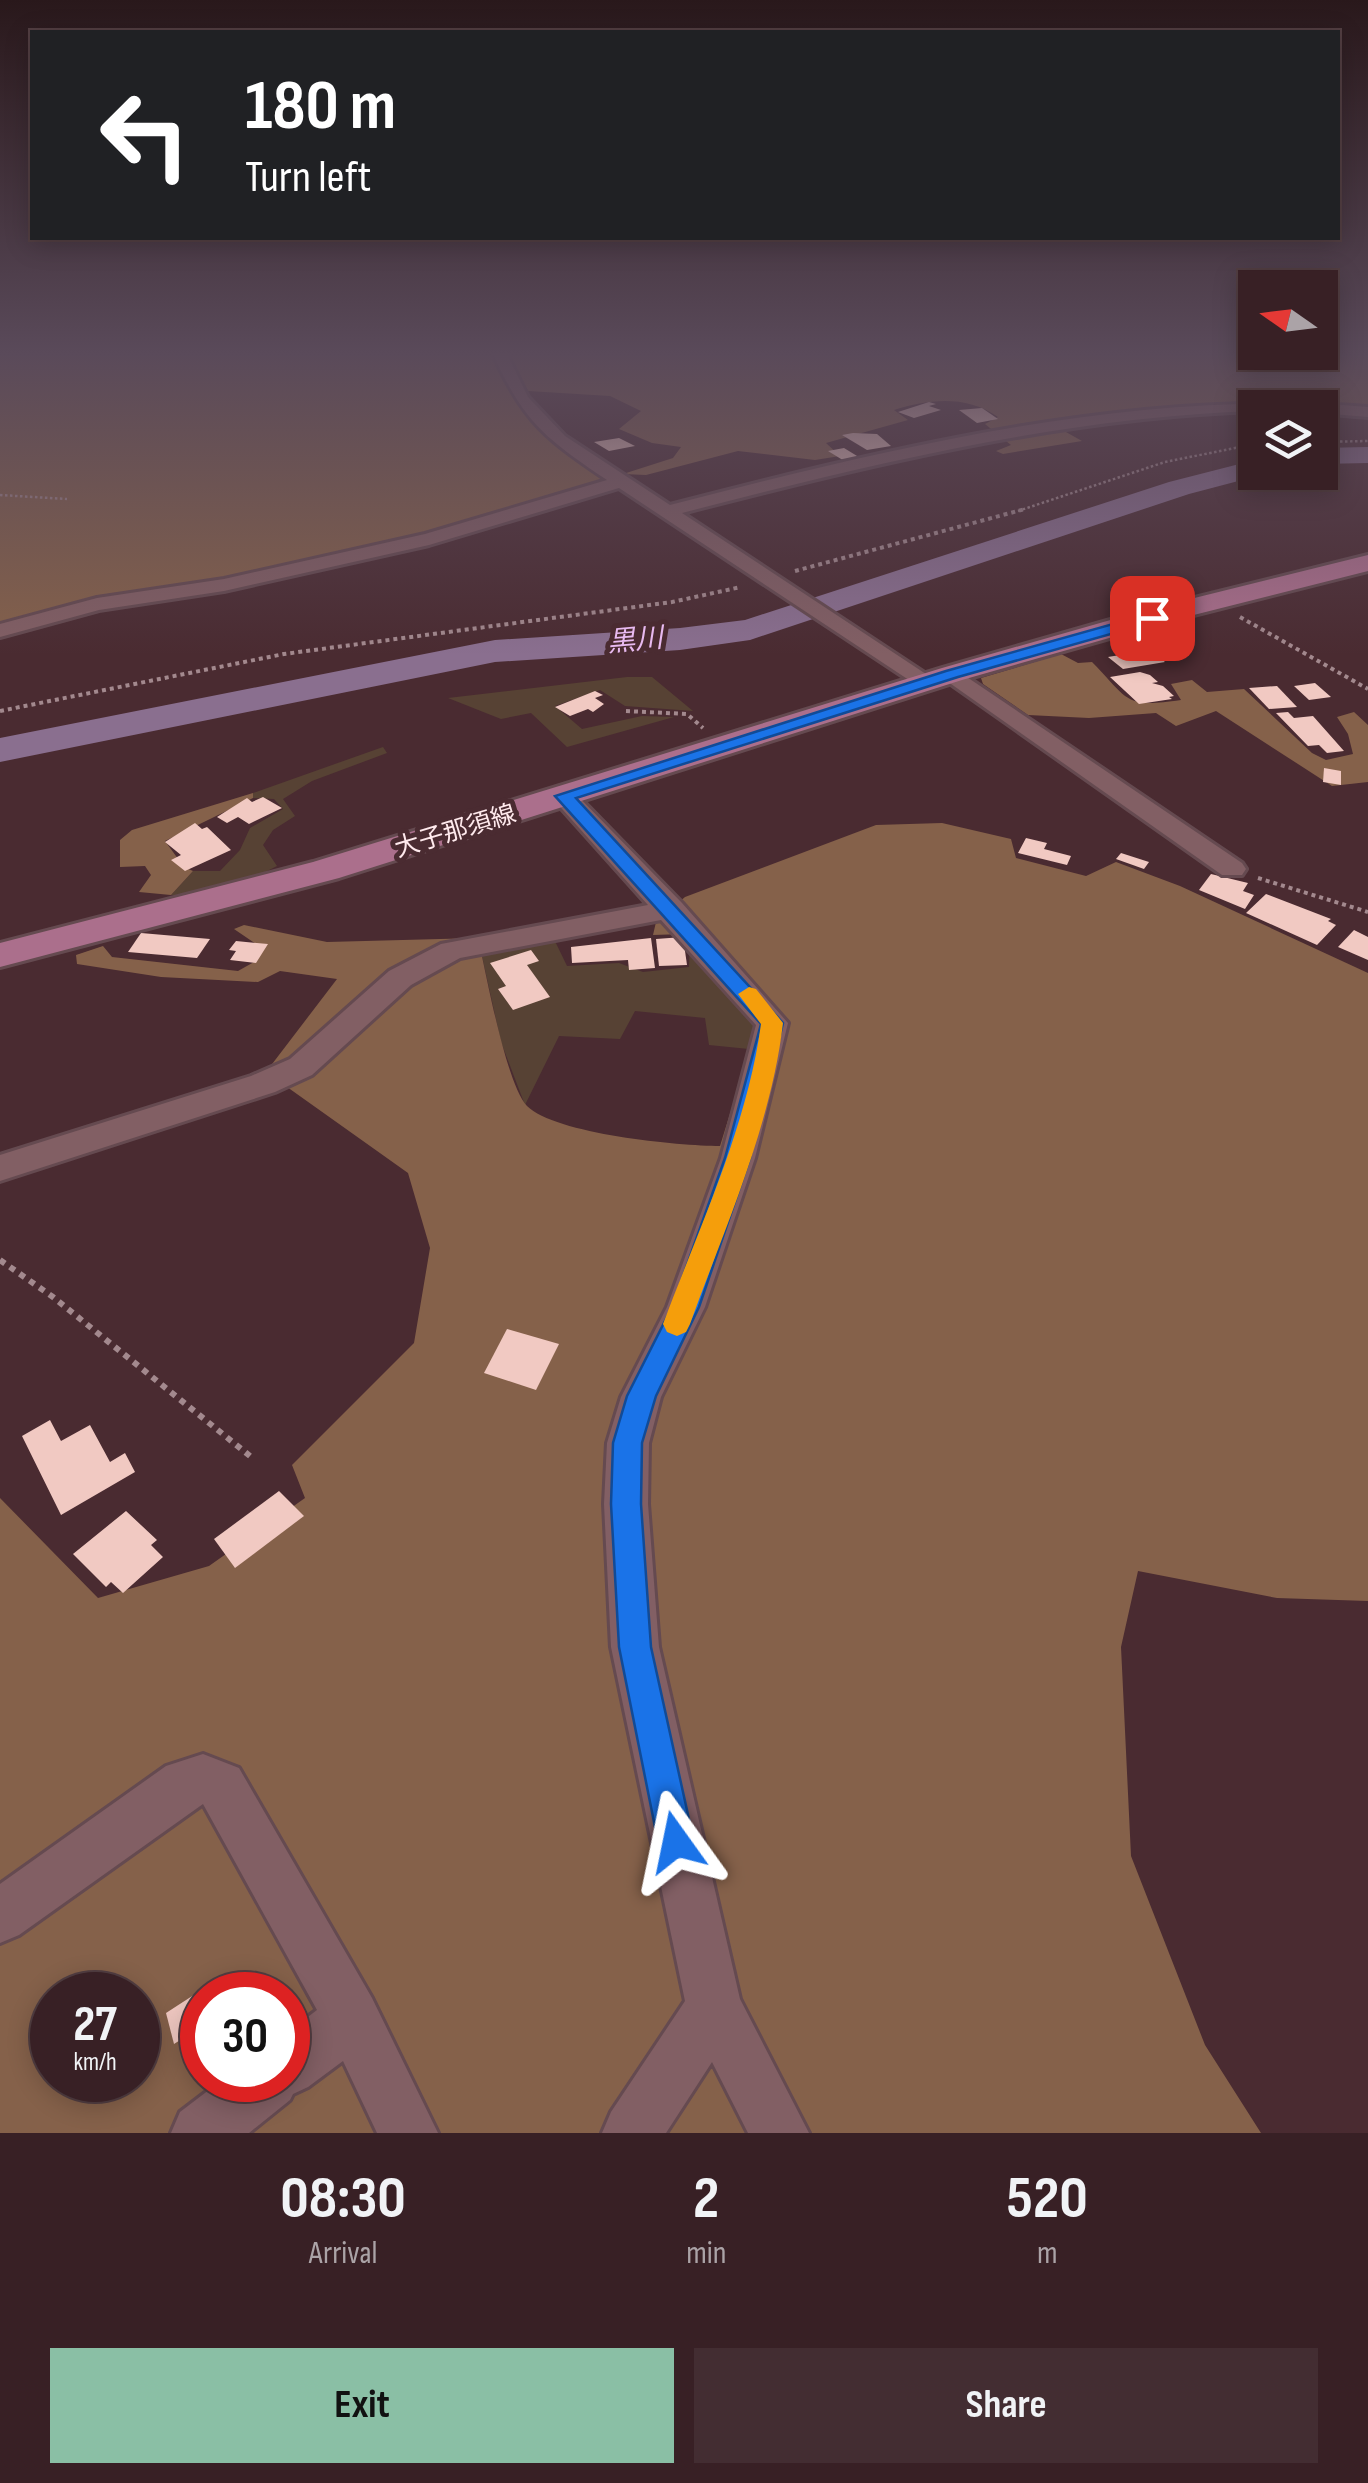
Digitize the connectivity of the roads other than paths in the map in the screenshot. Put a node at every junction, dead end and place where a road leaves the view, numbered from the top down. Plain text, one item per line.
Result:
1 (582, 456) edge
2 (898, 456) edge
3 (620, 482) junction
4 (666, 512) junction
5 (1368, 563) edge
6 (0, 631) edge
7 (938, 678) junction
8 (564, 796) junction
9 (1232, 869) road end
10 (672, 910) junction
11 (0, 954) edge
12 (0, 1168) edge
13 (0, 1916) edge
14 (714, 2006) junction
15 (352, 2018) junction
16 (310, 2050) edge
17 (241, 2102) edge
18 (200, 2133) edge
19 (408, 2133) edge
20 (632, 2133) edge
21 (779, 2133) edge

1 - 3 street
2 - 4 street
3 - 4 street
3 - 6 street
4 - 7 street
5 - 7 main road, 大子那須線
7 - 8 main road, 大子那須線
7 - 9 street
8 - 10 street
8 - 11 main road, 大子那須線
10 - 12 street
10 - 14 street
13 - 15 street
14 - 20 street
14 - 21 street
15 - 16 street
15 - 19 street
17 - 18 street

